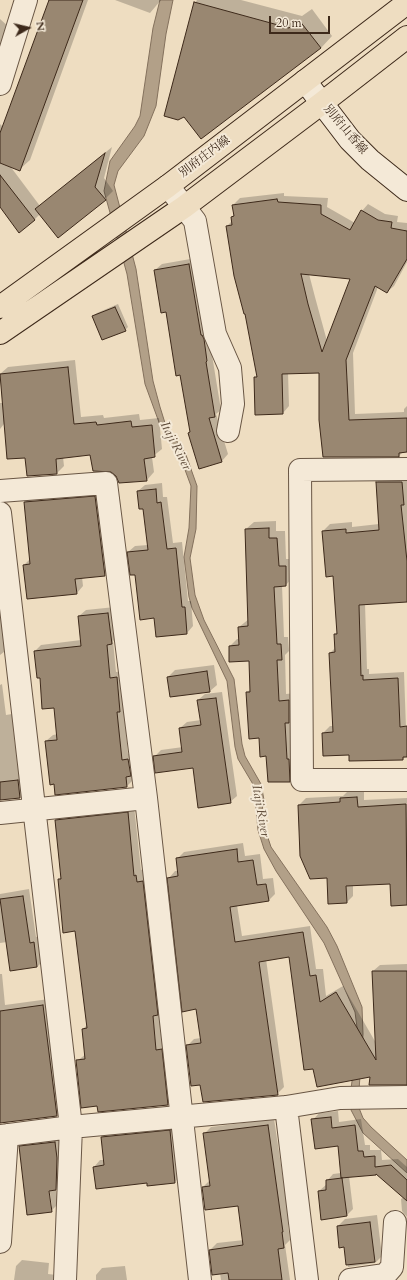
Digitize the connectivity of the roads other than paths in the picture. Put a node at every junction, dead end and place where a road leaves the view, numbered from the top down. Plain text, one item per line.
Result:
1 (26, 0) edge
2 (407, 3) edge
3 (407, 37) edge
4 (305, 81) junction
5 (0, 84) edge
6 (322, 104) junction
7 (168, 186) junction
8 (407, 190) edge
9 (184, 207) junction
10 (0, 307) edge
11 (0, 333) edge
12 (228, 431) dead end
13 (407, 469) edge
14 (0, 491) edge
15 (0, 513) edge
16 (3, 558) edge
17 (407, 780) edge
18 (146, 798) junction
19 (34, 809) junction
20 (0, 813) edge
21 (407, 1097) edge
22 (286, 1107) junction
23 (182, 1117) junction
24 (71, 1127) junction
25 (3, 1136) edge
26 (396, 1222) dead end
27 (0, 1242) edge
28 (65, 1280) edge
29 (200, 1280) edge
30 (307, 1280) edge
31 (350, 1280) edge

1 - 5 street
2 - 4 main road, 別府庄内線
3 - 6 main road
4 - 6 street, 別府山香線
4 - 7 main road, 別府庄内線
6 - 8 street, 別府山香線
6 - 9 main road
7 - 9 street
7 - 10 main road, 別府庄内線
9 - 11 main road
9 - 12 street
13 - 17 street
14 - 18 street
15 - 16 street
16 - 19 street
18 - 19 street
18 - 23 street
19 - 20 street
19 - 24 street
21 - 22 street
22 - 23 street
22 - 30 street
23 - 24 street
23 - 29 street
24 - 25 street
24 - 28 street
25 - 27 street
26 - 31 street

